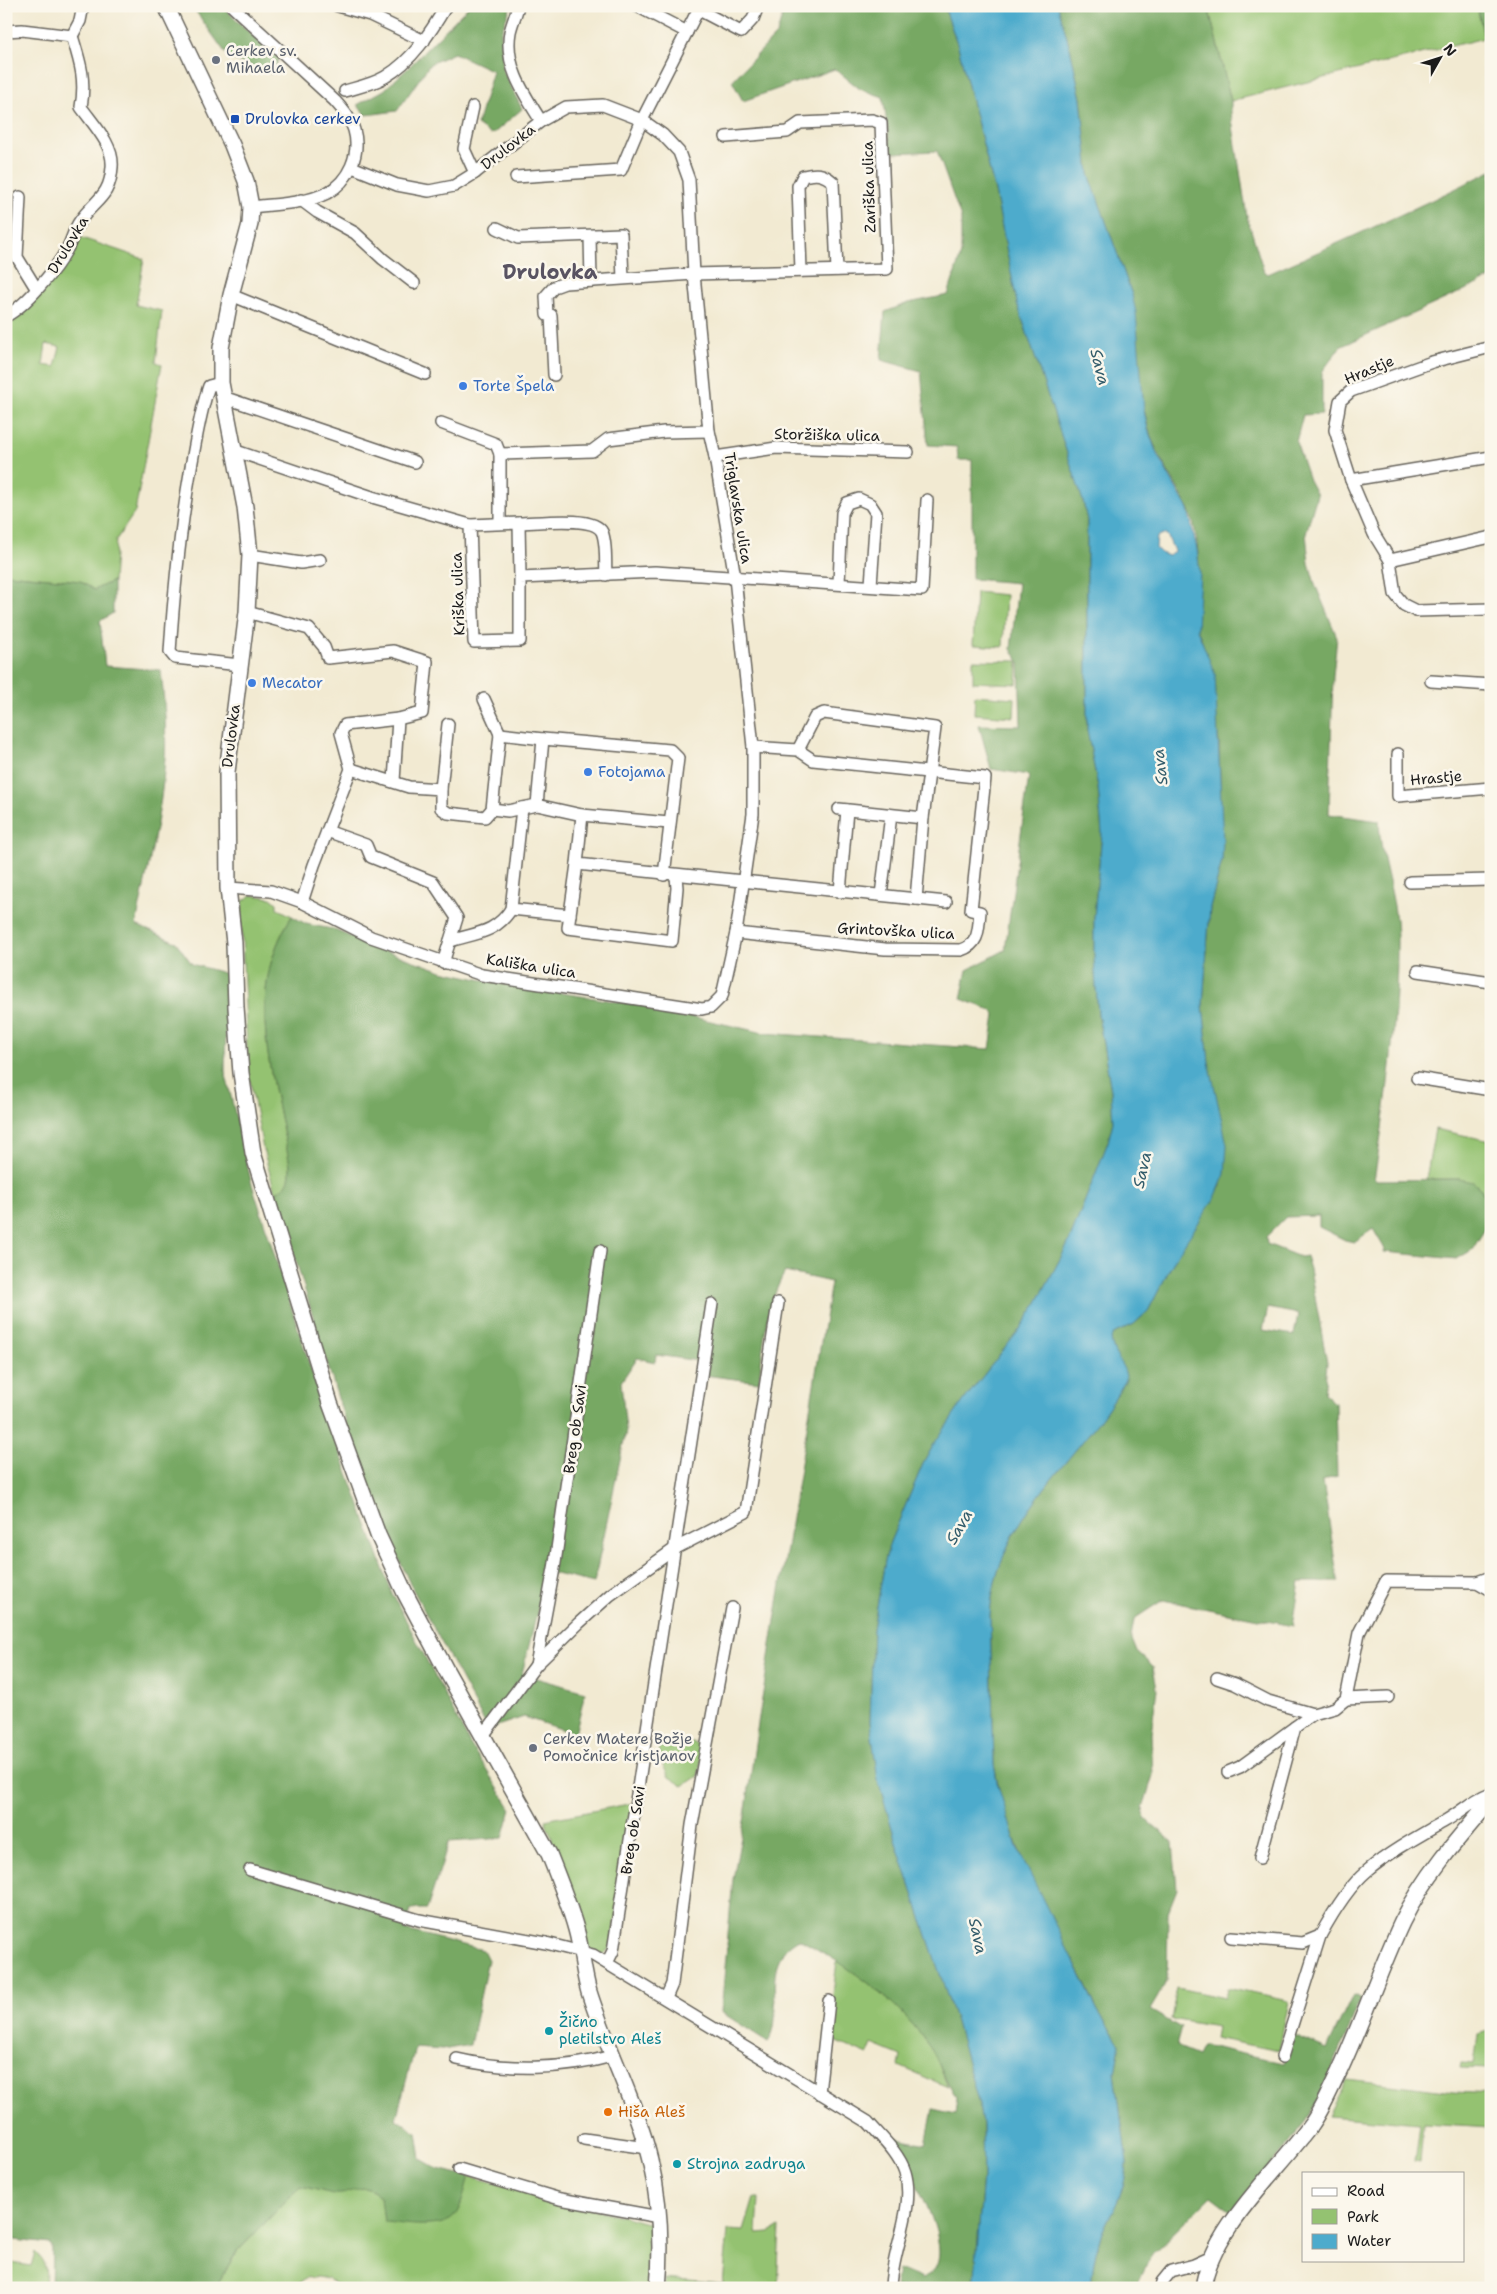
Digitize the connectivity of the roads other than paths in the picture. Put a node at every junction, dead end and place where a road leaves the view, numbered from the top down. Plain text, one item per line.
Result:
1 (83, 6) edge
2 (166, 6) edge
3 (232, 6) edge
4 (338, 6) edge
5 (446, 6) edge
6 (518, 6) edge
7 (637, 6) edge
8 (758, 6) edge
9 (699, 8) edge
10 (6, 30) edge
11 (687, 32) junction
12 (72, 36) junction
13 (424, 41) junction
14 (345, 91) dead end
15 (473, 107) dead end
16 (642, 120) junction
17 (540, 121) junction
18 (726, 137) dead end
19 (352, 167) junction
20 (475, 173) junction
21 (516, 177) dead end
22 (20, 197) dead end
23 (301, 200) junction
24 (251, 206) junction
25 (497, 228) dead end
26 (590, 236) junction
27 (837, 270) junction
28 (801, 271) junction
29 (694, 274) junction
30 (622, 278) junction
31 (591, 281) junction
32 (414, 283) dead end
33 (36, 288) junction
34 (231, 295) junction
35 (6, 316) edge
36 (1491, 347) edge
37 (425, 374) dead end
38 (554, 375) dead end
39 (222, 390) junction
40 (441, 423) dead end
41 (709, 431) junction
42 (233, 450) junction
43 (908, 452) dead end
44 (500, 454) junction
45 (715, 457) junction
46 (1491, 457) edge
47 (414, 462) dead end
48 (1352, 480) junction
49 (926, 500) dead end
50 (500, 523) junction
51 (519, 524) junction
52 (470, 525) junction
53 (1491, 537) edge
54 (250, 555) junction
55 (320, 560) dead end
56 (1390, 560) junction
57 (606, 575) junction
58 (520, 578) junction
59 (735, 578) junction
60 (838, 584) junction
61 (871, 585) junction
62 (1491, 609) edge
63 (247, 612) junction
64 (240, 665) junction
65 (1431, 681) dead end
66 (1491, 685) edge
67 (484, 699) dead end
68 (398, 719) junction
69 (448, 724) dead end
70 (500, 734) junction
71 (543, 739) junction
72 (753, 747) junction
73 (798, 750) junction
74 (1398, 754) dead end
75 (351, 769) junction
76 (930, 772) junction
77 (394, 781) junction
78 (1491, 788) edge
79 (441, 789) junction
80 (537, 805) junction
81 (522, 808) junction
82 (492, 809) junction
83 (582, 815) junction
84 (891, 815) junction
85 (924, 818) junction
86 (669, 823) junction
87 (327, 831) junction
88 (577, 864) junction
89 (664, 875) junction
90 (676, 876) junction
91 (1491, 880) edge
92 (745, 882) junction
93 (1410, 882) dead end
94 (228, 888) junction
95 (840, 892) junction
96 (881, 894) junction
97 (916, 898) junction
98 (302, 902) junction
99 (946, 902) dead end
100 (511, 908) junction
101 (570, 915) junction
102 (736, 933) junction
103 (450, 941) junction
104 (443, 962) junction
105 (1418, 971) dead end
106 (1491, 982) edge
107 (1417, 1078) dead end
108 (1491, 1090) edge
109 (600, 1251) dead end
110 (778, 1303) dead end
111 (712, 1304) dead end
112 (676, 1548) junction
113 (1491, 1577) edge
114 (1477, 1582) junction
115 (1491, 1590) edge
116 (732, 1608) dead end
117 (536, 1665) junction
118 (1217, 1678) dead end
119 (1388, 1697) dead end
120 (1346, 1699) junction
121 (1313, 1714) junction
122 (1295, 1728) junction
123 (482, 1737) junction
124 (1228, 1772) dead end
125 (1491, 1793) edge
126 (1491, 1800) edge
127 (1260, 1858) dead end
128 (250, 1870) dead end
129 (1320, 1936) junction
130 (1231, 1937) dead end
131 (579, 1952) junction
132 (607, 1963) junction
133 (666, 1998) junction
134 (829, 2001) dead end
135 (612, 2056) junction
136 (1282, 2057) dead end
137 (457, 2059) dead end
138 (819, 2093) junction
139 (584, 2139) dead end
140 (647, 2148) junction
141 (459, 2168) dead end
142 (659, 2217) junction
143 (1214, 2256) junction
144 (658, 2288) edge
145 (890, 2288) edge
146 (1160, 2288) edge
147 (1204, 2288) edge

1 - 12 street
2 - 24 street, Drulovka
3 - 19 street
4 - 13 street
5 - 13 street
6 - 17 street
7 - 11 street
8 - 9 street
9 - 11 street
10 - 12 street
11 - 16 street
12 - 33 street, Drulovka
13 - 14 street
15 - 20 street, Drulovka
16 - 17 street, Triglavska ulica
16 - 21 street
16 - 29 street, Triglavska ulica
17 - 20 street, Drulovka
18 - 27 street, Zariška ulica
19 - 20 street, Drulovka
19 - 23 street
22 - 33 street, Drulovka
23 - 24 street
23 - 32 street
24 - 34 street, Drulovka
25 - 26 street
26 - 30 street
26 - 31 street
27 - 28 street, Zariška ulica
27 - 28 street
28 - 29 street, Zariška ulica
29 - 30 street
29 - 41 street, Triglavska ulica
30 - 31 street
31 - 38 street
33 - 35 street, Drulovka
34 - 37 street
34 - 39 street, Drulovka
36 - 48 street, Hrastje
39 - 42 street, Drulovka
39 - 47 street
39 - 64 street
40 - 44 street
41 - 44 street
41 - 45 street, Triglavska ulica
42 - 52 street
42 - 54 street, Drulovka
43 - 45 street, Storžiška ulica
44 - 50 street
45 - 59 street, Triglavska ulica
46 - 48 street
48 - 56 street, Hrastje
49 - 61 street
50 - 51 street
50 - 52 street
51 - 57 street
51 - 58 street, Kriška ulica
52 - 58 street, Kriška ulica
53 - 56 street
54 - 55 street
54 - 63 street, Drulovka
56 - 62 street, Hrastje
57 - 58 street
57 - 59 street
59 - 60 street
59 - 72 street, Triglavska ulica
60 - 61 street
60 - 61 street
63 - 64 street, Drulovka
63 - 68 street
64 - 94 street, Drulovka
65 - 66 street
67 - 70 street
68 - 75 street
68 - 77 street
69 - 79 street
70 - 71 street
70 - 82 street
71 - 80 street
71 - 86 street
72 - 73 street, Grintovška ulica
72 - 92 street, Kališka ulica
73 - 76 street, Grintovška ulica
73 - 76 street
74 - 78 street, Hrastje
75 - 77 street
75 - 87 street
76 - 85 street
76 - 102 street, Grintovška ulica
77 - 79 street
79 - 82 street
80 - 81 street
80 - 83 street
81 - 82 street
81 - 100 street
83 - 86 street
83 - 88 street
84 - 85 street
84 - 95 street
84 - 96 street
85 - 97 street
86 - 89 street
87 - 98 street
87 - 103 street
88 - 89 street
88 - 101 street
89 - 90 street
90 - 92 street
90 - 101 street
91 - 93 street
92 - 95 street
92 - 102 street, Kališka ulica
94 - 98 street, Kališka ulica
94 - 123 street, Drulovka
95 - 96 street
96 - 97 street
97 - 99 street
98 - 104 street, Kališka ulica
100 - 101 street
100 - 103 street
102 - 104 street, Kališka ulica
103 - 104 street
105 - 106 street
107 - 108 street
109 - 117 street, Breg ob Savi
110 - 112 street, Breg ob Savi
111 - 112 street, Breg ob Savi
112 - 117 street, Breg ob Savi
112 - 132 street, Breg ob Savi
113 - 114 street
114 - 115 street
114 - 120 street
116 - 133 street
117 - 123 street, Breg ob Savi
118 - 121 street
119 - 120 street
120 - 121 street
121 - 122 street
122 - 124 street
122 - 127 street
123 - 131 street
125 - 129 street
126 - 143 street
128 - 131 street
129 - 130 street
129 - 136 street
131 - 132 street
131 - 135 street
132 - 133 street
133 - 138 street
134 - 138 street
135 - 137 street
135 - 140 street
138 - 145 street
139 - 140 street
140 - 142 street
141 - 142 street
142 - 144 street
143 - 146 street
143 - 147 street

